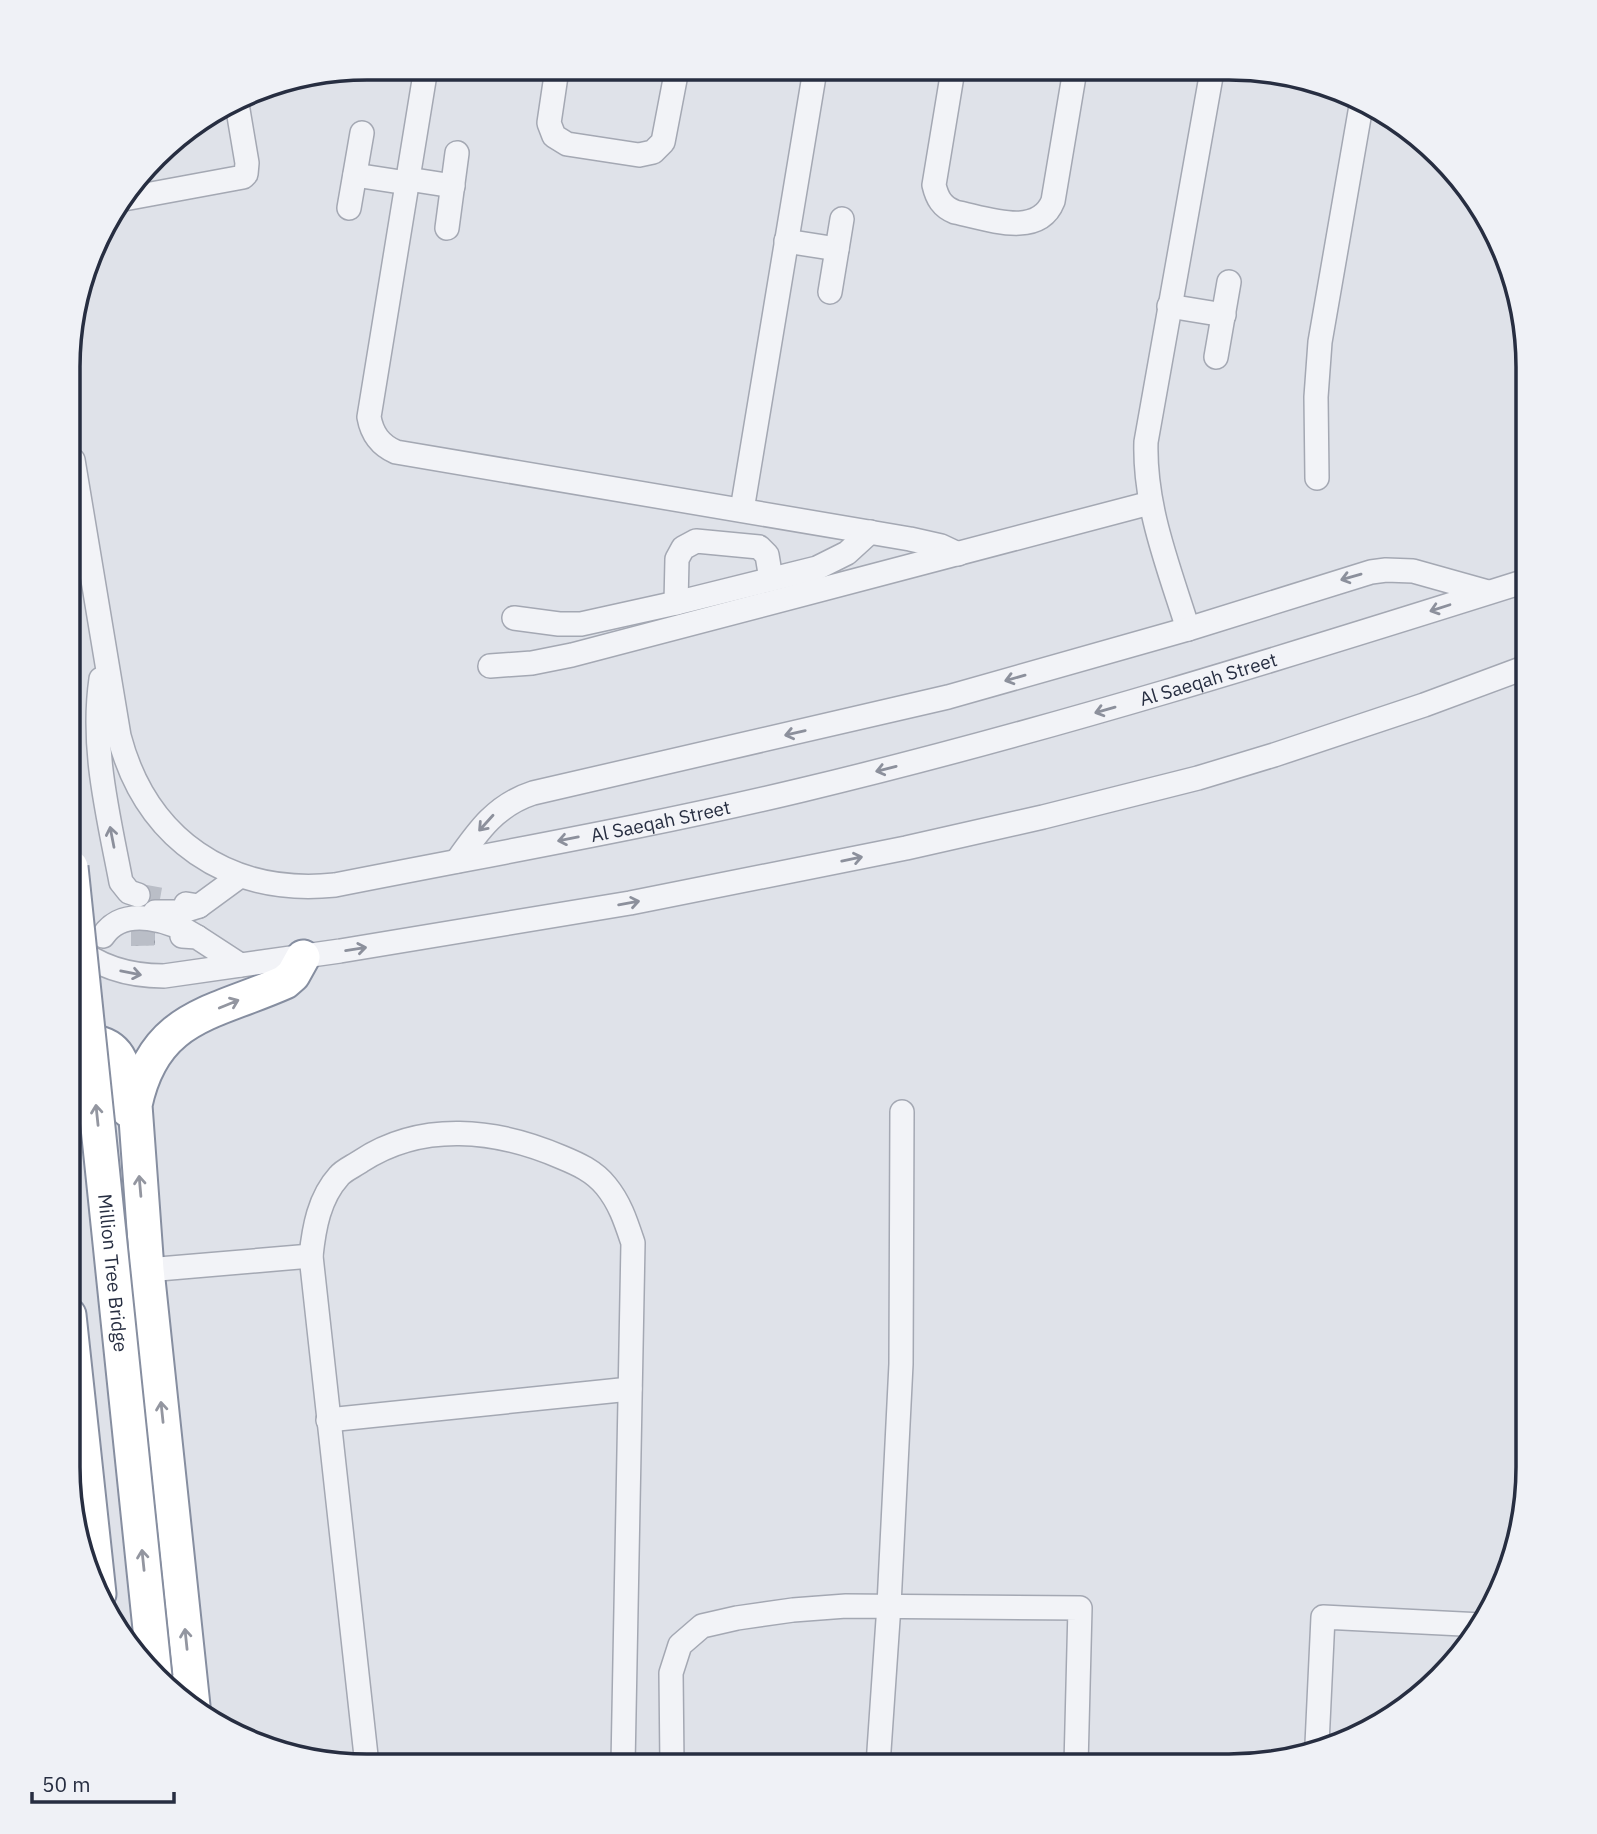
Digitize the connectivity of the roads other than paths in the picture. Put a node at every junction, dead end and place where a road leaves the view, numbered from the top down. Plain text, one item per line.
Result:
1 (424, 80) edge
2 (555, 80) edge
3 (675, 80) edge
4 (813, 80) edge
5 (951, 80) edge
6 (1073, 80) edge
7 (1210, 80) edge
8 (238, 111) edge
9 (1360, 112) edge
10 (362, 133) dead end
11 (457, 153) dead end
12 (355, 175) junction
13 (408, 181) junction
14 (453, 186) junction
15 (137, 197) edge
16 (349, 208) dead end
17 (842, 219) dead end
18 (447, 228) dead end
19 (786, 241) junction
20 (837, 249) junction
21 (1229, 282) dead end
22 (831, 292) dead end
23 (1169, 306) junction
24 (1224, 315) junction
25 (1216, 357) dead end
26 (1317, 478) dead end
27 (80, 501) edge
28 (1150, 503) junction
29 (742, 510) junction
30 (870, 532) junction
31 (958, 554) junction
32 (771, 579) junction
33 (1516, 584) edge
34 (1488, 592) junction
35 (676, 603) junction
36 (514, 618) dead end
37 (1188, 629) junction
38 (106, 655) junction
39 (490, 666) dead end
40 (1516, 671) edge
41 (457, 861) junction
42 (240, 876) junction
43 (139, 892) junction
44 (199, 906) junction
45 (131, 934) tunnel mouth
46 (155, 934) tunnel mouth
47 (103, 936) junction
48 (197, 937) junction
49 (80, 950) edge
50 (80, 954) edge
51 (303, 957) junction
52 (89, 958) junction
53 (240, 965) junction
54 (80, 1042) edge
55 (902, 1112) dead end
56 (135, 1129) junction
57 (310, 1256) junction
58 (147, 1270) junction
59 (630, 1389) junction
60 (80, 1417) edge
61 (328, 1420) junction
62 (95, 1556) edge
63 (889, 1605) junction
64 (1469, 1624) edge
65 (153, 1657) edge
66 (192, 1693) edge
67 (1317, 1740) edge
68 (366, 1754) edge
69 (623, 1754) edge
70 (672, 1754) edge
71 (879, 1754) edge
72 (1076, 1754) edge

1 - 13 street
2 - 3 street
4 - 19 street
5 - 6 street
7 - 23 street
8 - 15 street
9 - 26 street
10 - 12 street
11 - 14 street
12 - 13 street
12 - 16 street
13 - 14 street
13 - 29 street
14 - 18 street
17 - 20 street
19 - 20 street
19 - 29 street
20 - 22 street
21 - 24 street
23 - 24 street
23 - 28 street
24 - 25 street
27 - 38 street, Al Saeqah Street
28 - 31 street
28 - 37 street
29 - 30 street
30 - 31 street
30 - 32 street
31 - 39 street
32 - 35 street
32 - 35 street
33 - 34 street, Al Saeqah Street
34 -> 37 street
34 -> 41 street, Al Saeqah Street
35 - 36 street
37 -> 41 street
38 - 42 street, Al Saeqah Street
43 -> 38 street
51 -> 40 street
41 - 42 street, Al Saeqah Street
42 - 44 street
43 - 44 street
43 - 44 street
45 - 47 street
46 - 48 street
47 - 48 street
47 - 52 street
48 - 53 street
49 - 52 street
65 -> 50 highway, Million Tree Bridge, bridge
51 - 53 street
56 -> 51 highway
52 -> 53 street
54 - 56 highway
55 - 63 street
58 -> 56 highway
57 - 58 street
57 - 59 street
57 - 61 street
66 -> 58 highway
59 - 61 street
59 - 69 street
60 - 62 highway
61 - 68 street
63 - 70 street
63 - 71 street
63 - 72 street
64 - 67 street

